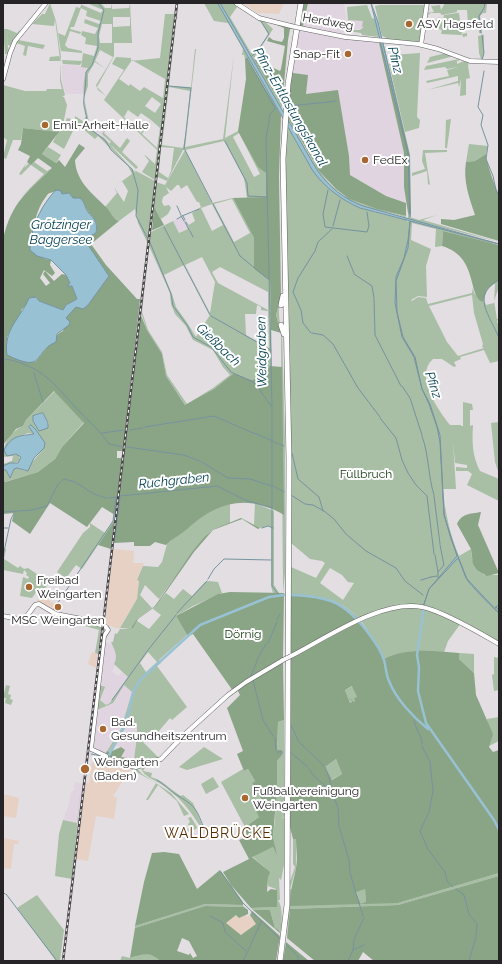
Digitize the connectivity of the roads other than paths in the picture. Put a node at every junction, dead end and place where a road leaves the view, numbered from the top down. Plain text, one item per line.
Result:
1 (46, 3) edge
2 (236, 3) edge
3 (299, 3) edge
4 (427, 3) edge
5 (421, 45) junction
6 (499, 62) edge
7 (3, 79) edge
8 (284, 115) junction
9 (283, 296) junction
10 (281, 305) dead end
11 (281, 325) dead end
12 (284, 334) junction
13 (3, 616) edge
14 (499, 644) edge
15 (279, 961) edge

1 - 7 main road
2 - 5 main road, Herdweg, bridge
3 - 8 highway
4 - 5 main road
5 - 6 main road, Herdweg
8 - 9 highway
8 - 15 highway
9 - 10 highway
9 - 12 highway
11 - 12 highway
12 - 15 highway
13 - 14 main road, bridge

